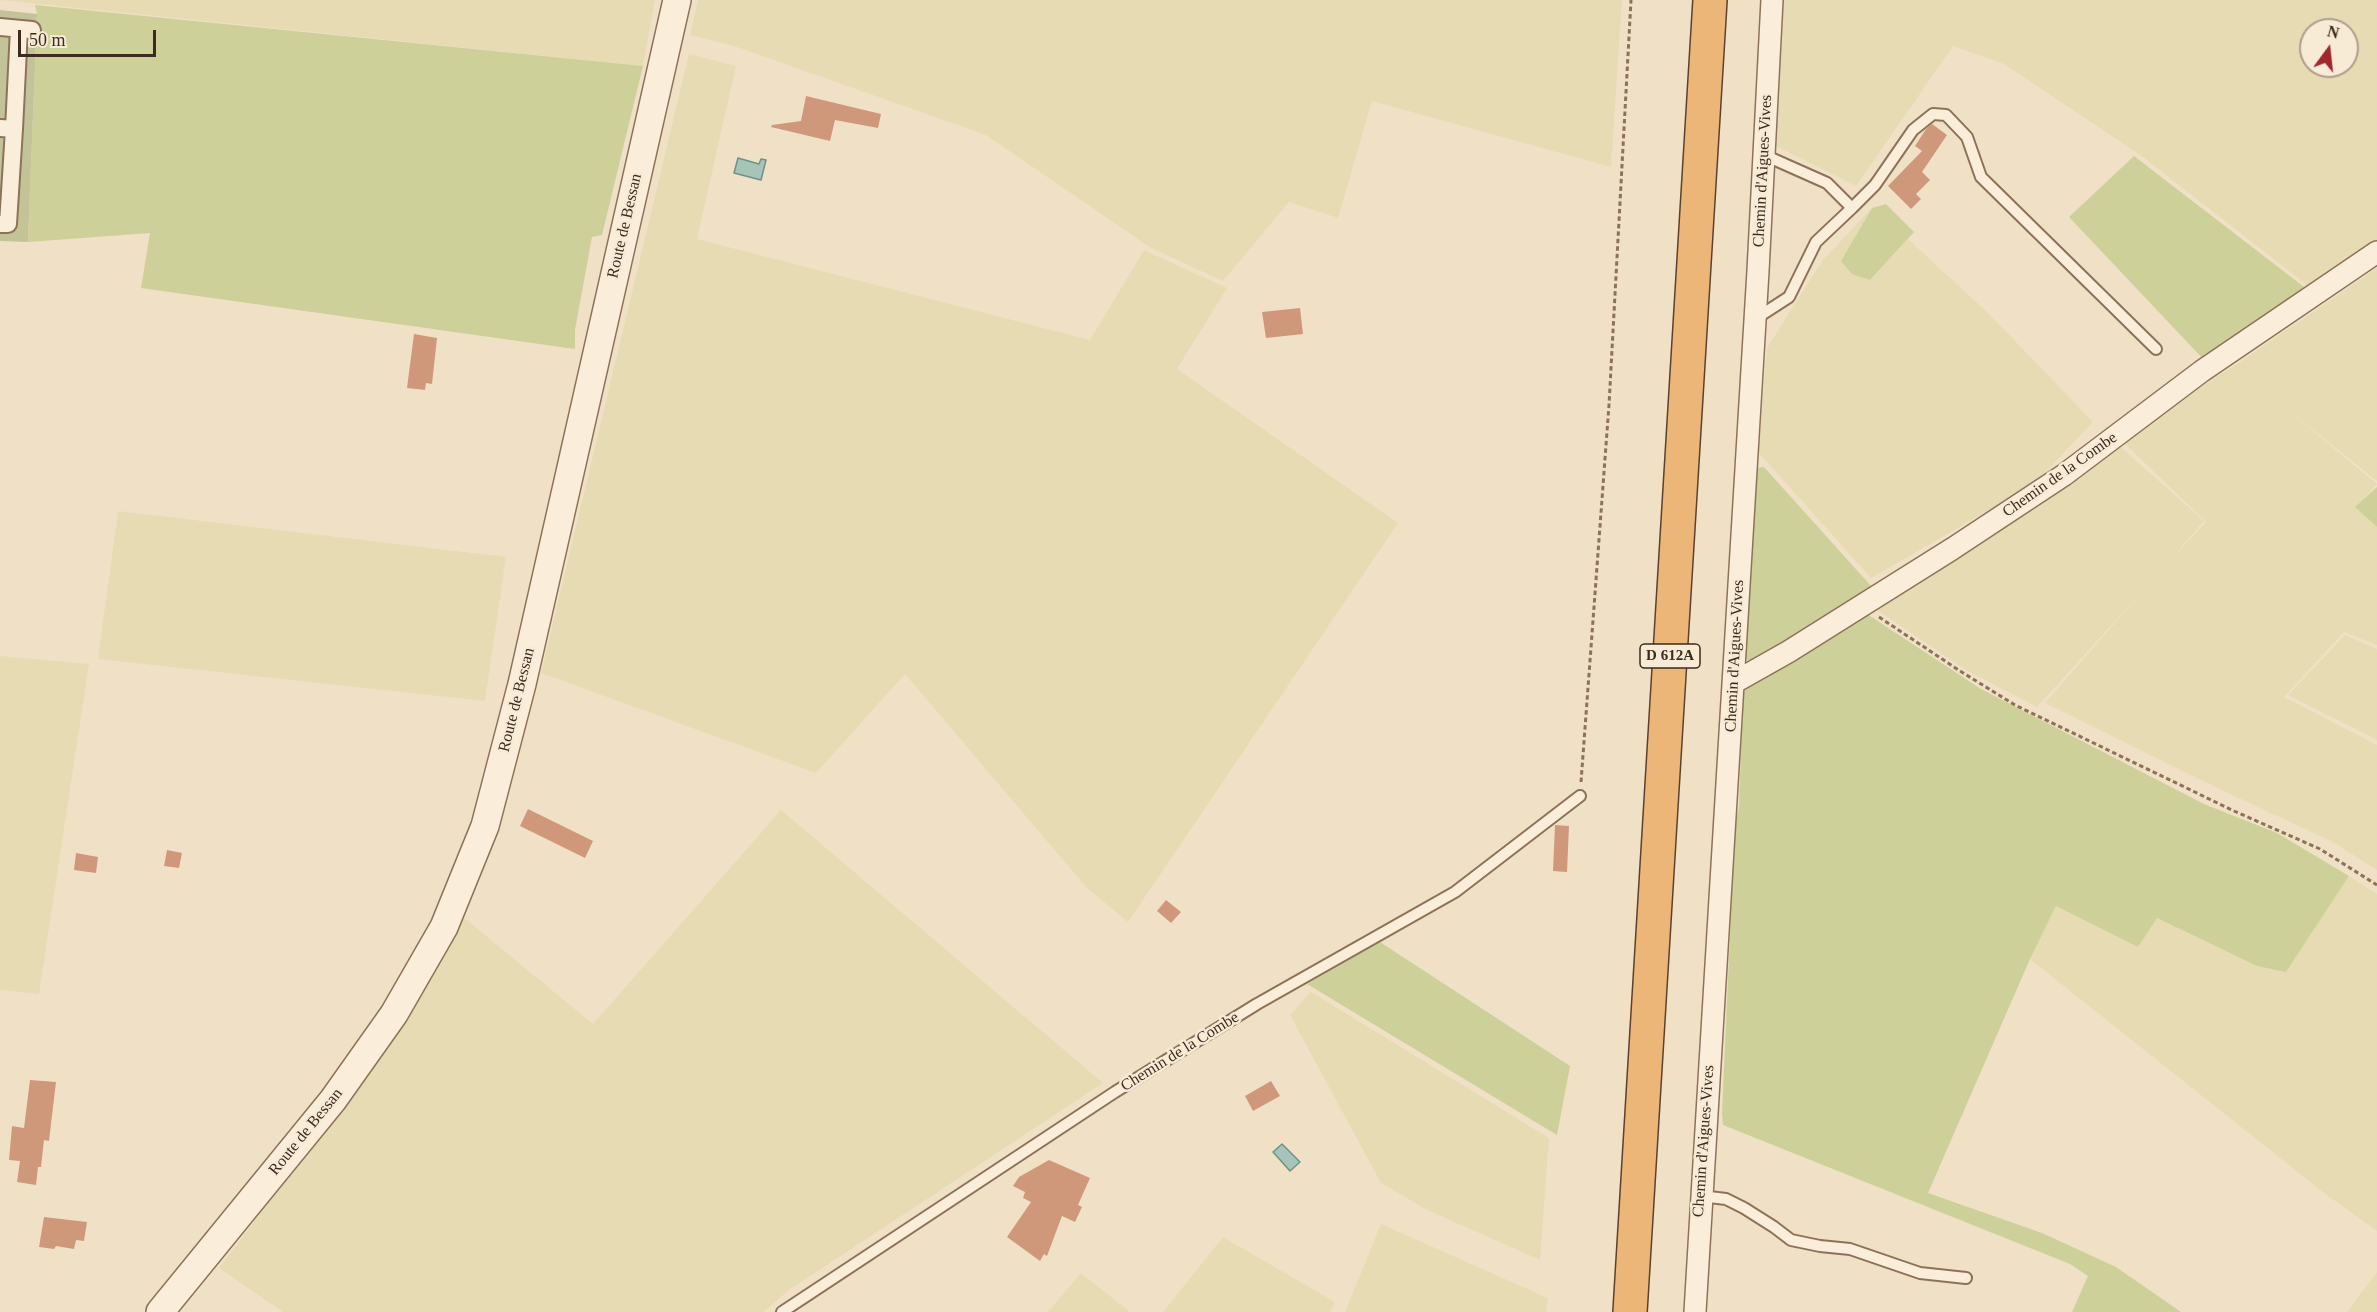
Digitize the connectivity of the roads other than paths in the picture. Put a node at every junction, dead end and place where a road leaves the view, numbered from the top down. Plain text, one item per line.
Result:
1 (677, 0) edge
2 (1710, 0) edge
3 (1772, 0) edge
4 (0, 27) edge
5 (7, 128) edge
6 (1764, 155) junction
7 (1852, 208) junction
8 (0, 224) edge
9 (2377, 252) edge
10 (1755, 319) junction
11 (2156, 349) dead end
12 (1733, 683) junction
13 (1580, 796) road end
14 (1701, 1196) junction
15 (1966, 1278) dead end
16 (160, 1312) edge
17 (782, 1312) edge
18 (1629, 1312) edge
19 (1695, 1312) edge

1 - 16 street, Route de Bessan
2 - 18 highway, D 612A
3 - 6 street, Chemin d'Aigues-Vives
4 - 5 street
5 - 8 street
6 - 7 lane
6 - 10 street, Chemin d'Aigues-Vives
7 - 10 lane
7 - 11 lane
9 - 12 street, Chemin de la Combe
10 - 12 street, Chemin d'Aigues-Vives
12 - 14 street, Chemin d'Aigues-Vives
13 - 17 lane, Chemin de la Combe
14 - 15 lane
14 - 19 street, Chemin d'Aigues-Vives

